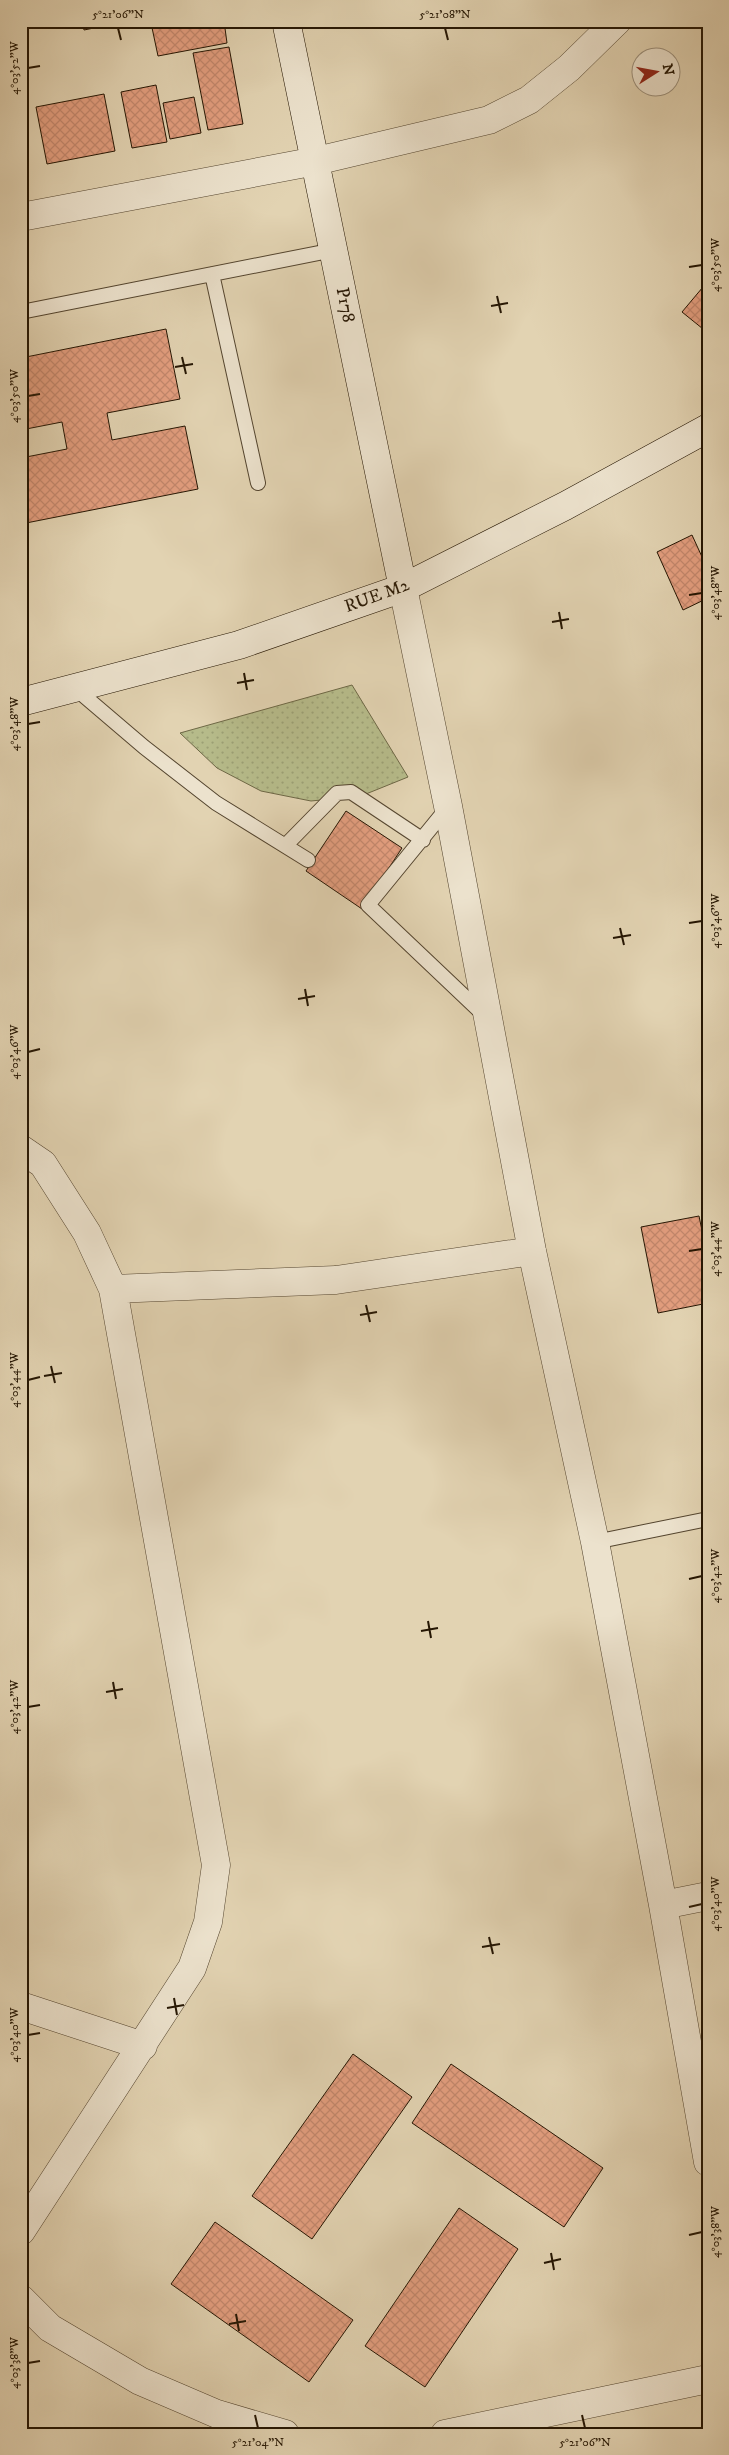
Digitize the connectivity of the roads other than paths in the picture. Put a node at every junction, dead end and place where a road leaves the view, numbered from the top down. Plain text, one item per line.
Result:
1 (286, 21) edge
2 (617, 21) edge
3 (316, 161) junction
4 (21, 217) edge
5 (334, 250) junction
6 (212, 274) junction
7 (21, 312) edge
8 (708, 428) edge
9 (258, 483) dead end
10 (404, 588) junction
11 (76, 689) junction
12 (21, 702) edge
13 (448, 806) junction
14 (423, 840) junction
15 (286, 845) junction
16 (308, 860) dead end
17 (488, 1019) junction
18 (21, 1149) edge
19 (532, 1252) junction
20 (113, 1289) junction
21 (708, 1519) edge
22 (595, 1542) junction
23 (708, 1896) edge
24 (663, 1905) junction
25 (21, 2006) edge
26 (143, 2046) junction
27 (708, 2162) edge
28 (21, 2231) edge
29 (21, 2299) edge
30 (708, 2379) edge
31 (285, 2434) edge
32 (445, 2434) edge

1 - 3 street, P178
2 - 3 street
3 - 4 street
3 - 5 street, P178
5 - 6 lane
5 - 10 street, P178
6 - 7 lane
6 - 9 lane
8 - 10 street, RUE M2
10 - 11 street, RUE M2
10 - 13 street, P178
11 - 12 street, RUE M2
11 - 15 lane
13 - 14 lane
13 - 17 street, P178
14 - 15 lane
14 - 17 lane
15 - 16 lane
17 - 19 street, P178
18 - 20 street
19 - 20 street
19 - 22 street, P178
20 - 26 street
21 - 22 lane
22 - 24 street, P178
23 - 24 street
24 - 27 street, P178
25 - 26 street
26 - 28 street
29 - 31 street
30 - 32 street

